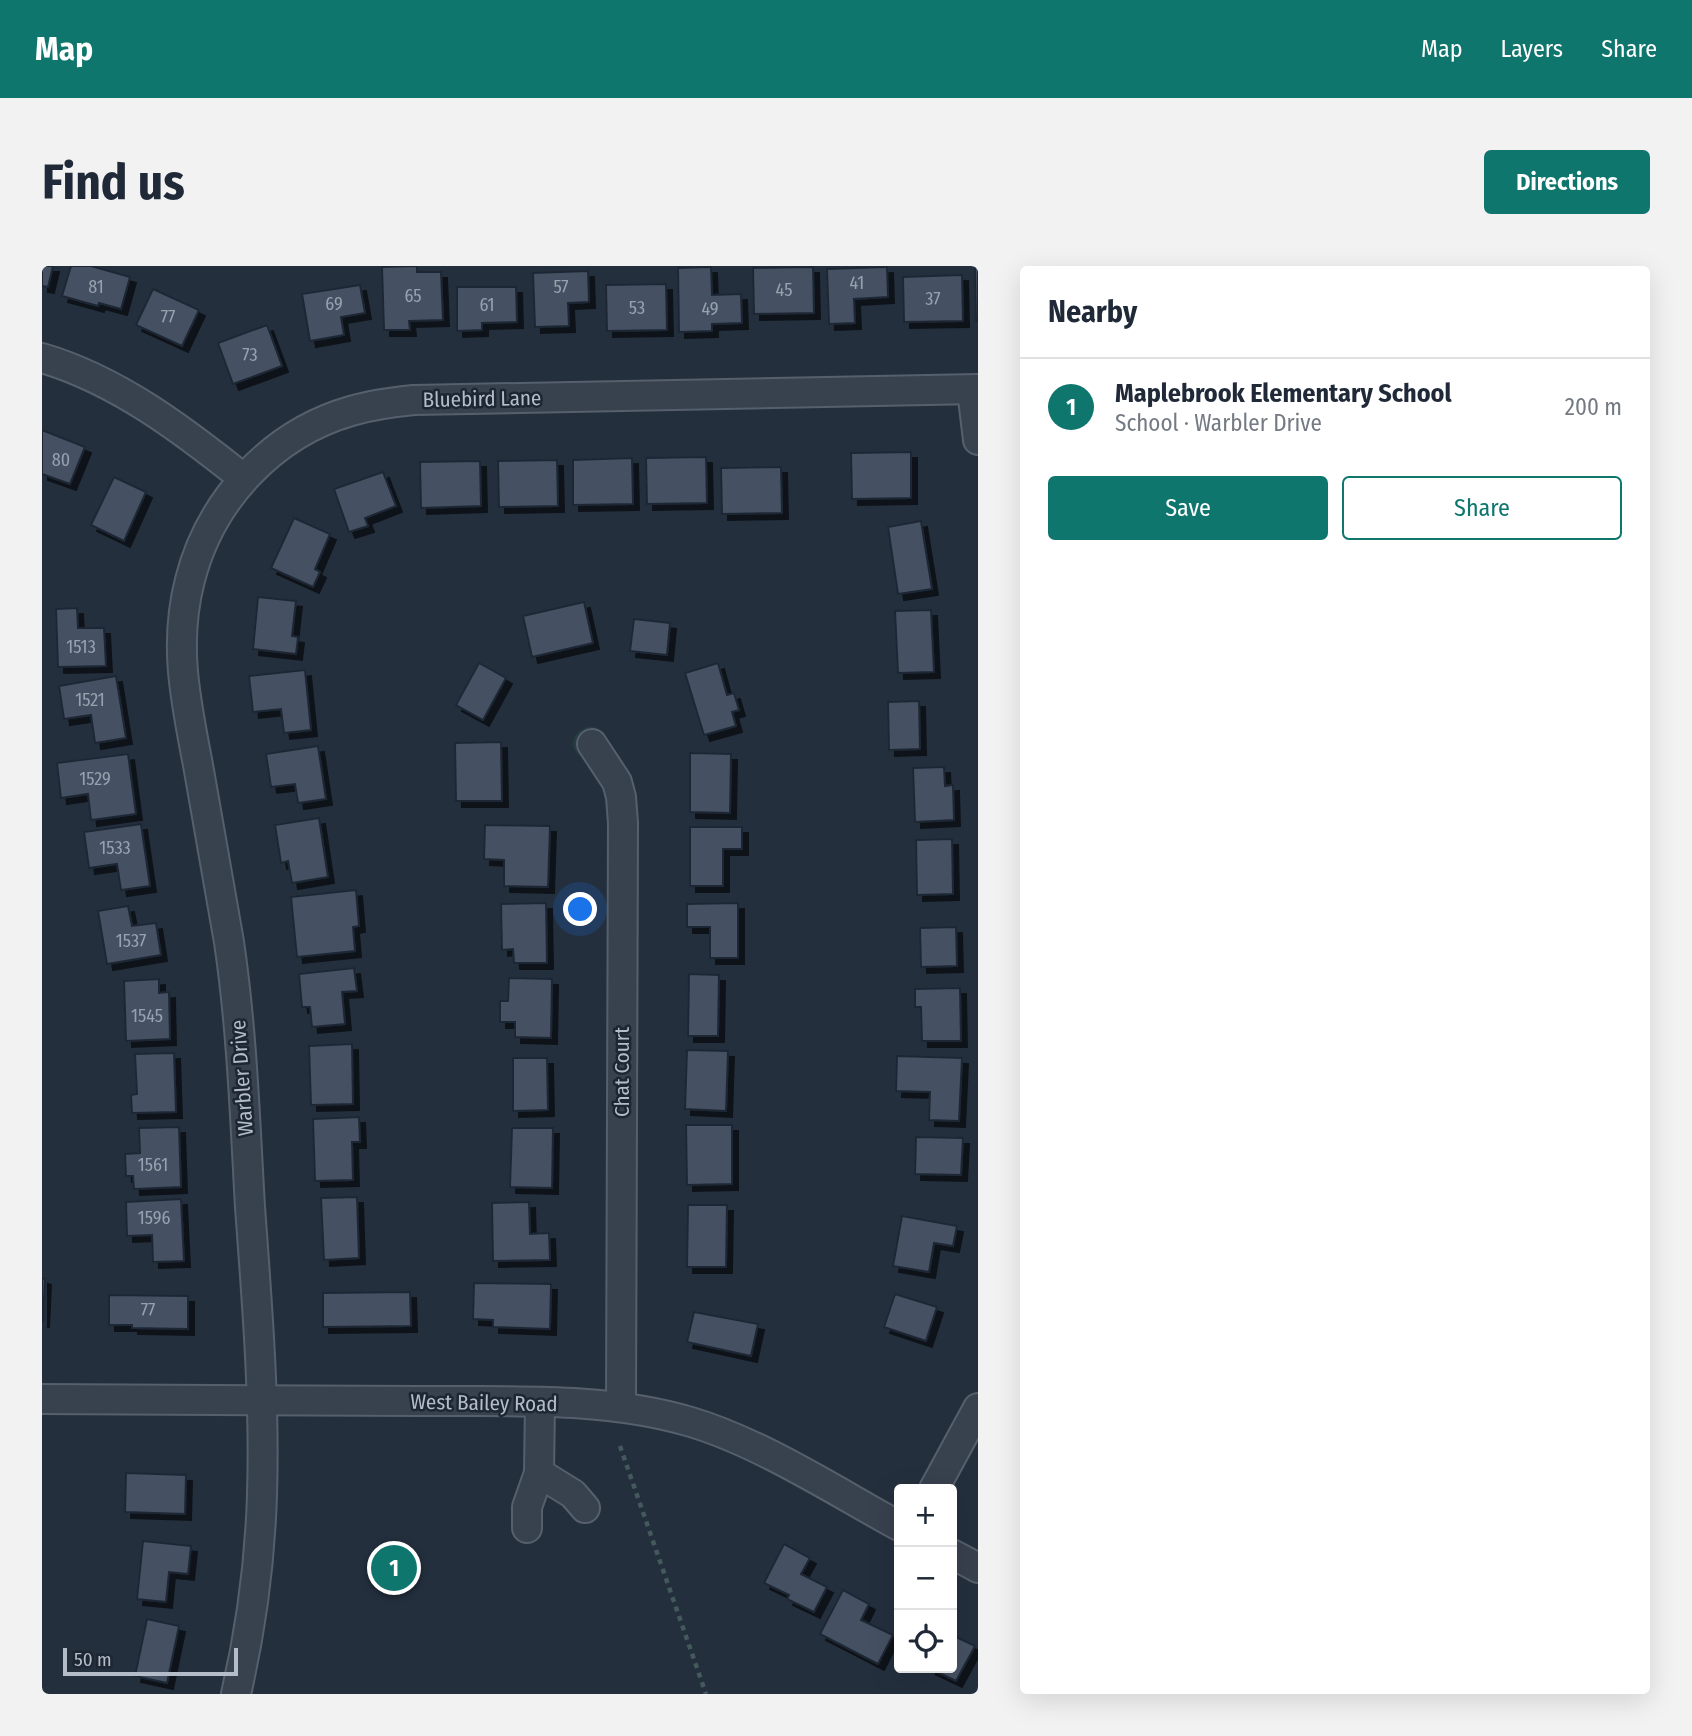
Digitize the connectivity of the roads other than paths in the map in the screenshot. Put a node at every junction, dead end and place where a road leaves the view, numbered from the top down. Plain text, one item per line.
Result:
1 (42, 358) edge
2 (975, 390) edge
3 (978, 440) edge
4 (243, 478) junction
5 (592, 744) dead end
6 (42, 1399) edge
7 (261, 1400) junction
8 (540, 1403) junction
9 (621, 1408) junction
10 (978, 1408) edge
11 (539, 1473) junction
12 (937, 1484) edge
13 (585, 1508) dead end
14 (894, 1523) edge
15 (527, 1528) dead end
16 (957, 1557) edge
17 (978, 1568) edge
18 (236, 1694) edge

1 - 4 street
2 - 3 street
2 - 4 street, Bluebird Lane
4 - 7 street, Warbler Drive
5 - 9 street, Chat Court
6 - 7 street, West Bailey Road
7 - 8 street, West Bailey Road
7 - 18 street, Warbler Drive
8 - 9 street, West Bailey Road
8 - 11 street
9 - 14 street, West Bailey Road
10 - 12 street
11 - 13 street
11 - 15 street
16 - 17 street

